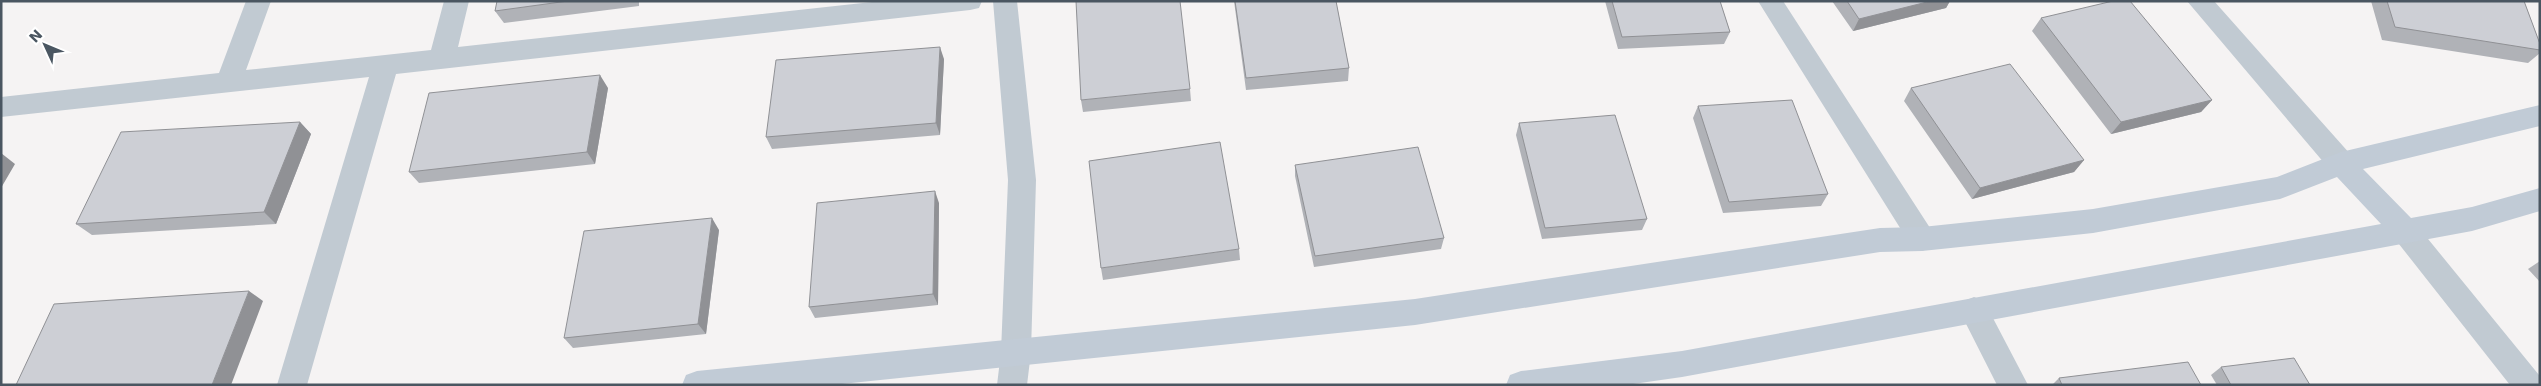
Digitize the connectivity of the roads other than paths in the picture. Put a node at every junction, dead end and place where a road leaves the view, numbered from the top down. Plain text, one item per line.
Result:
1 (259, 1) edge
2 (458, 1) edge
3 (970, 1) edge
4 (1005, 1) edge
5 (1770, 1) edge
6 (2199, 1) edge
7 (442, 58) junction
8 (386, 64) junction
9 (229, 82) junction
10 (1, 106) edge
11 (2540, 115) edge
12 (2342, 163) junction
13 (2540, 199) edge
14 (2405, 231) junction
15 (1922, 238) junction
16 (1974, 310) junction
17 (1016, 352) junction
18 (292, 385) edge
19 (697, 385) edge
20 (1012, 385) edge
21 (1521, 385) edge
22 (2013, 385) edge
23 (2528, 385) edge

1 - 9 street
2 - 7 street
3 - 7 street
4 - 17 street
5 - 15 street
6 - 12 street
7 - 8 street
8 - 9 street
8 - 18 street
9 - 10 street
11 - 12 street
12 - 14 street
12 - 15 street
13 - 14 street
14 - 16 street
14 - 23 street
15 - 17 street
16 - 21 street
16 - 22 street
17 - 19 street
17 - 20 street

